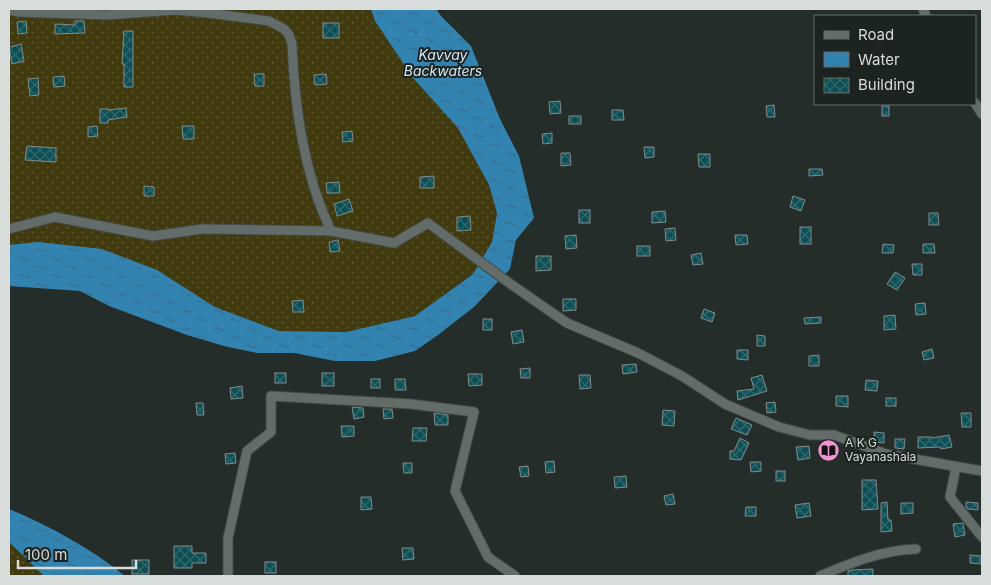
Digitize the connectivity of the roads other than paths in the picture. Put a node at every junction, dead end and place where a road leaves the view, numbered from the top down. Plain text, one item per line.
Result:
1 (9, 10) edge
2 (175, 10) edge
3 (220, 12) edge
4 (9, 229) edge
5 (331, 231) junction
6 (956, 466) junction
7 (982, 471) edge
8 (982, 537) edge
9 (916, 549) dead end
10 (228, 576) edge
11 (515, 576) edge
12 (820, 576) edge

1 - 2 street
2 - 3 street
3 - 5 street
4 - 5 street
5 - 6 street
6 - 7 street
6 - 8 street
9 - 12 street
10 - 11 street

